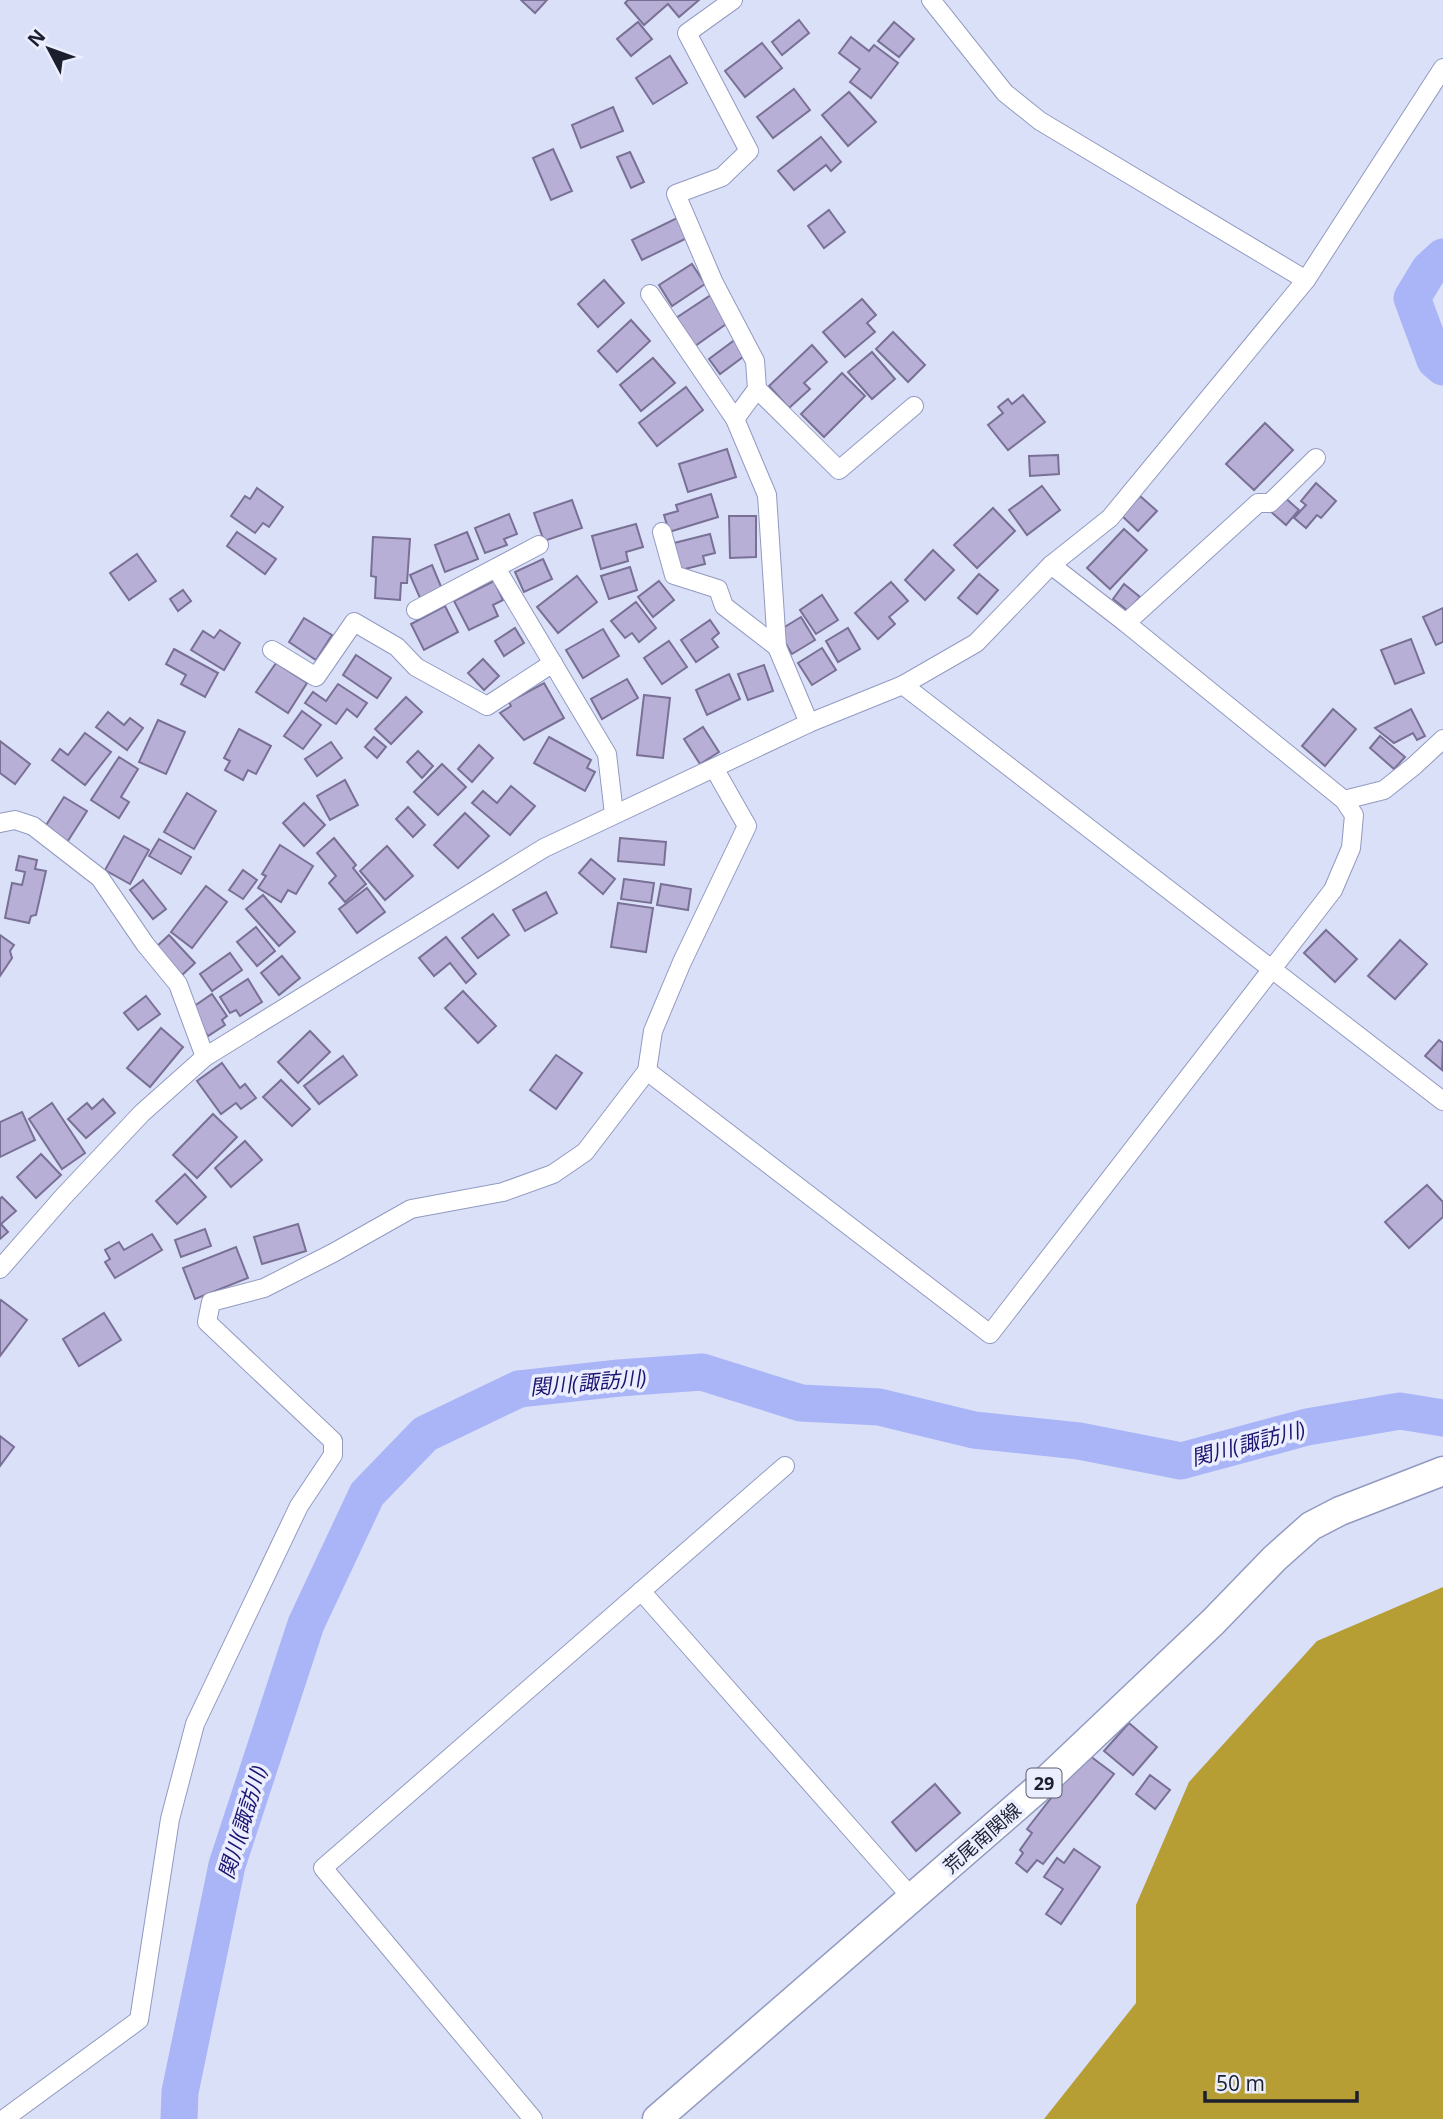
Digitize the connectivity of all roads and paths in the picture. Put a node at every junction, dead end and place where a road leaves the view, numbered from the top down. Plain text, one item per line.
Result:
1 (733, 0) edge
2 (931, 0) edge
3 (1443, 68) edge
4 (1306, 280) junction
5 (650, 294) dead end
6 (757, 389) junction
7 (914, 406) dead end
8 (735, 419) junction
9 (1316, 458) dead end
10 (662, 533) dead end
11 (539, 545) dead end
12 (1051, 565) junction
13 (496, 568) junction
14 (416, 610) dead end
15 (1126, 623) junction
16 (776, 647) junction
17 (272, 650) dead end
18 (553, 663) junction
19 (903, 685) junction
20 (809, 723) junction
21 (1443, 739) edge
22 (714, 768) junction
23 (1344, 800) junction
24 (614, 814) junction
25 (0, 823) edge
26 (1272, 970) junction
27 (205, 1057) junction
28 (647, 1070) junction
29 (1443, 1101) edge
30 (0, 1269) edge
31 (785, 1466) dead end
32 (1443, 1471) edge
33 (642, 1591) junction
34 (913, 1899) junction
35 (4, 2119) edge
36 (533, 2119) edge
37 (657, 2119) edge

1 - 6 street
2 - 4 street
3 - 4 street
4 - 12 street
5 - 8 street
6 - 7 street
6 - 8 street
8 - 16 street
9 - 15 street
10 - 16 street
11 - 13 street
12 - 15 street
12 - 19 street
13 - 14 street
13 - 18 street
15 - 23 street
16 - 20 street
17 - 18 street
18 - 24 street
19 - 20 street
19 - 26 street
20 - 22 street
21 - 23 street
22 - 24 street
22 - 28 street
23 - 26 street
24 - 27 street
25 - 27 street
26 - 28 street
26 - 29 street
27 - 30 street
28 - 35 street
31 - 33 street
32 - 34 main road, 荒尾南関線 / 29
33 - 34 street
33 - 36 street
34 - 37 main road, 荒尾南関線 / 29

